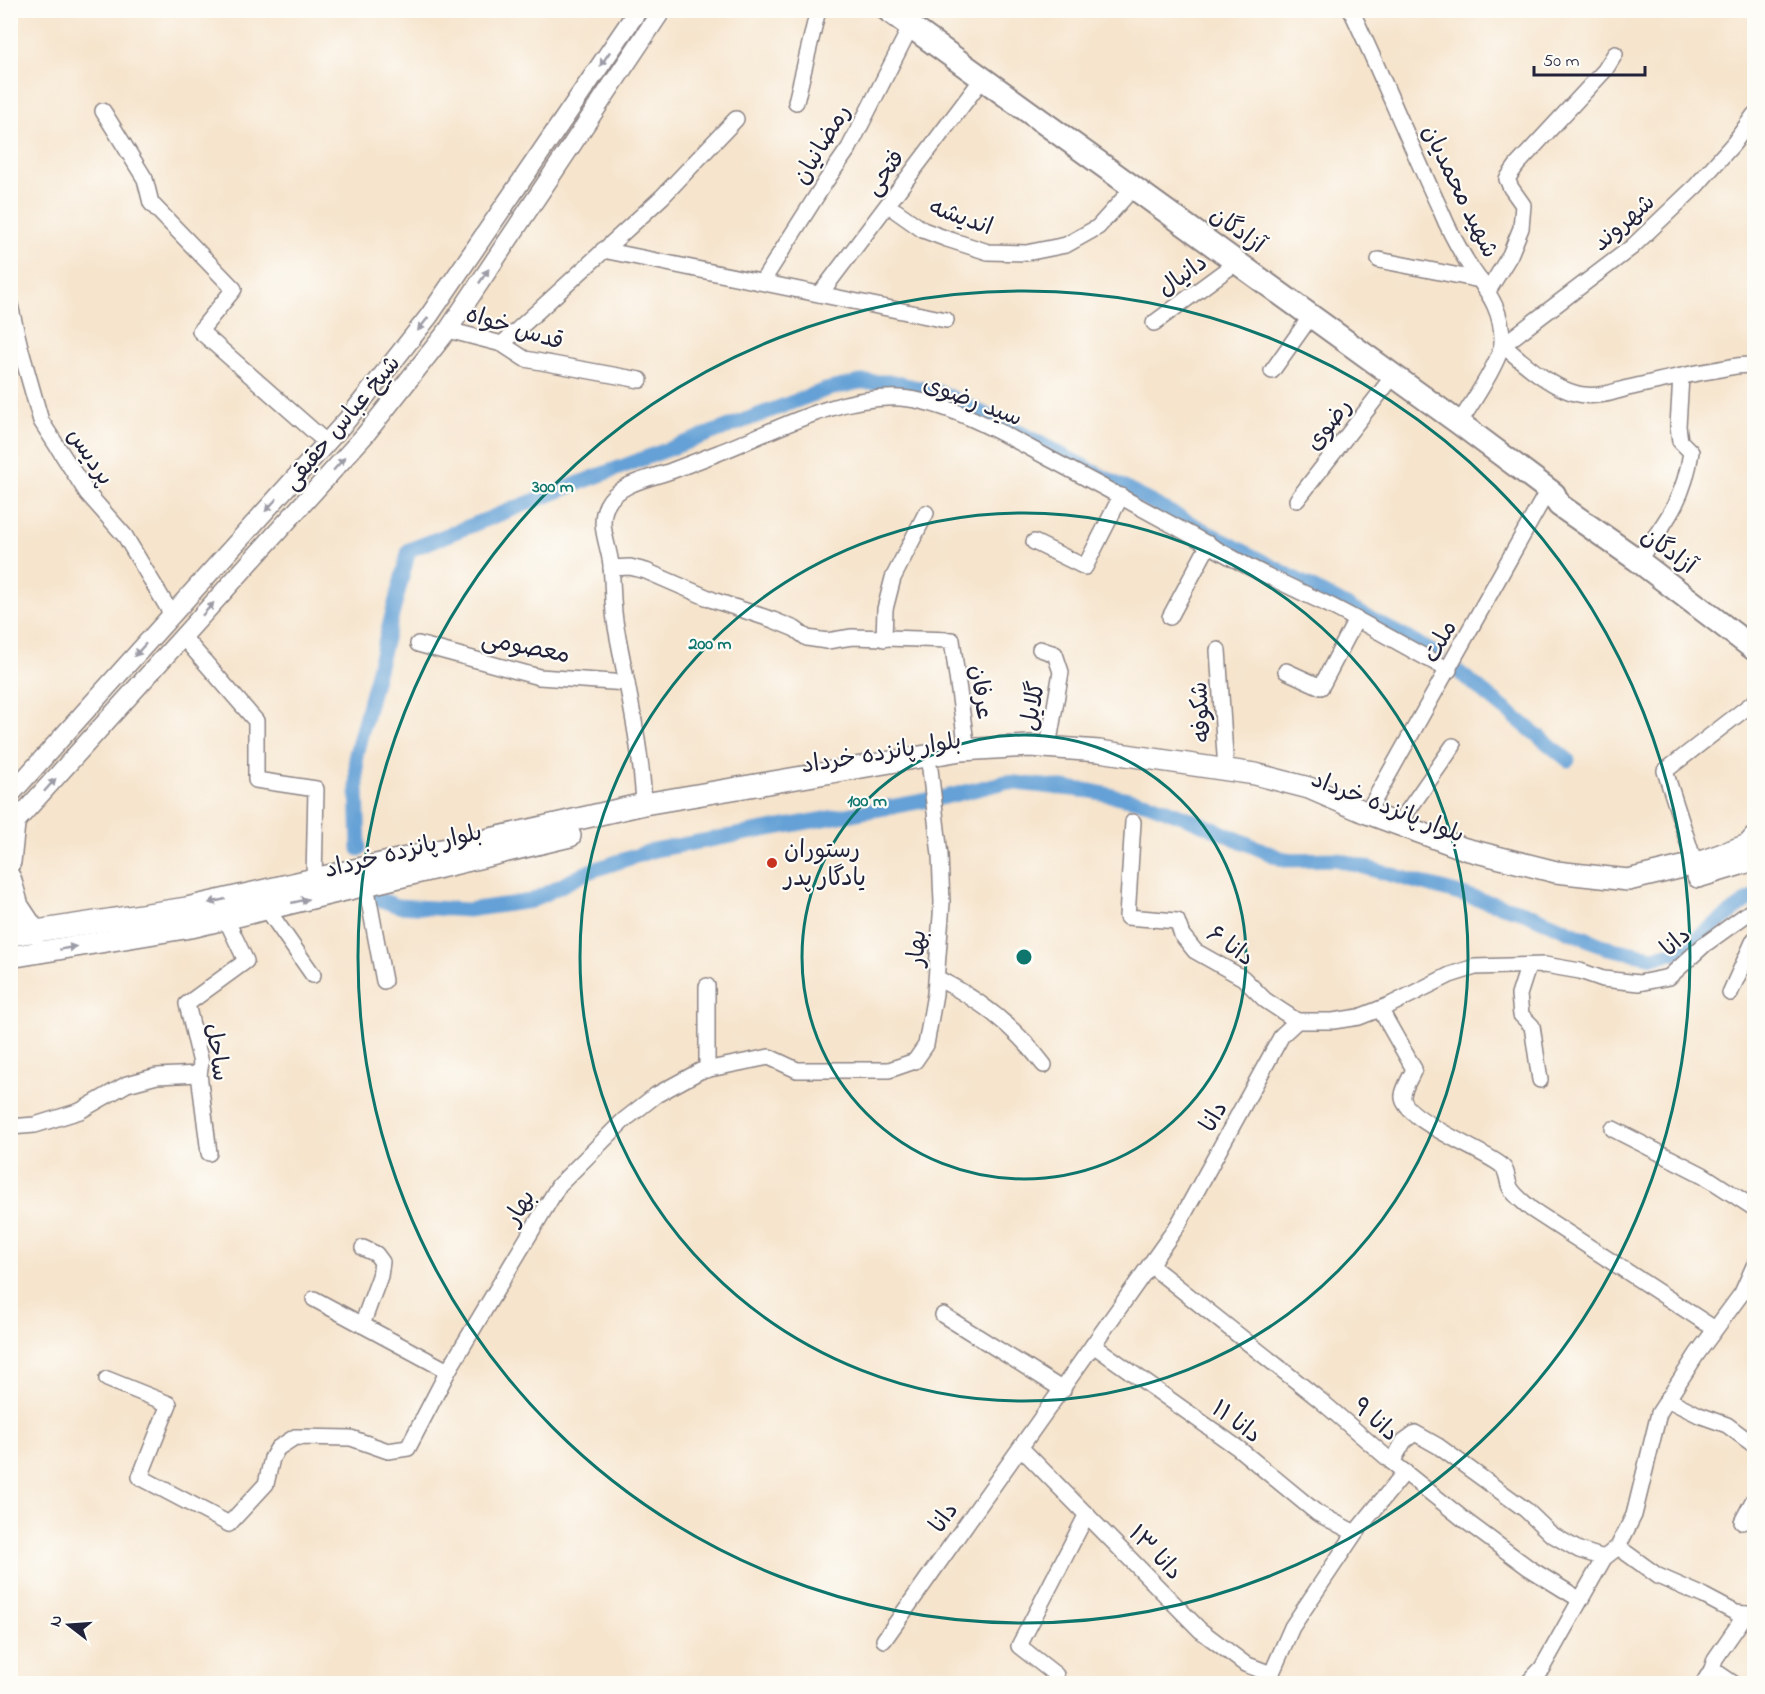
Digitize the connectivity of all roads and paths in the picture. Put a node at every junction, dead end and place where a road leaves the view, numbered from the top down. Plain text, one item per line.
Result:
1 (638, 10) edge
2 (662, 10) edge
3 (818, 10) edge
4 (888, 10) edge
5 (1351, 10) edge
6 (912, 26) junction
7 (1615, 54) dead end
8 (983, 78) junction
9 (796, 102) dead end
10 (103, 111) dead end
11 (1755, 115) edge
12 (736, 118) dead end
13 (1134, 187) junction
14 (896, 211) dead end
15 (603, 250) junction
16 (1379, 261) dead end
17 (1237, 262) junction
18 (762, 282) junction
19 (1484, 285) junction
20 (820, 294) junction
21 (10, 305) edge
22 (1311, 316) junction
23 (946, 320) dead end
24 (1154, 323) dead end
25 (448, 330) junction
26 (502, 344) junction
27 (1503, 345) junction
28 (1755, 366) edge
29 (1272, 371) dead end
30 (1394, 375) junction
31 (1681, 377) junction
32 (640, 380) dead end
33 (1459, 423) junction
34 (327, 442) junction
35 (1551, 492) junction
36 (1121, 496) junction
37 (1297, 500) dead end
38 (926, 513) dead end
39 (254, 523) junction
40 (271, 539) junction
41 (1034, 542) dead end
42 (1209, 544) junction
43 (1644, 552) junction
44 (611, 568) junction
45 (172, 615) junction
46 (1170, 617) dead end
47 (1356, 620) junction
48 (1755, 635) edge
49 (183, 637) junction
50 (884, 639) junction
51 (418, 644) dead end
52 (1040, 648) dead end
53 (1755, 649) edge
54 (1218, 650) dead end
55 (1449, 670) junction
56 (1286, 671) dead end
57 (627, 683) junction
58 (1755, 702) edge
59 (1453, 746) dead end
60 (1048, 747) junction
61 (967, 750) junction
62 (930, 769) junction
63 (1226, 770) junction
64 (10, 795) edge
65 (644, 804) junction
66 (1365, 819) junction
67 (1133, 822) dead end
68 (1398, 825) junction
69 (12, 826) edge
70 (1752, 848) edge
71 (464, 853) junction
72 (10, 862) edge
73 (1695, 864) junction
74 (10, 878) edge
75 (314, 879) junction
76 (366, 885) junction
77 (267, 909) junction
78 (1755, 909) edge
79 (226, 919) junction
80 (36, 933) junction
81 (10, 935) edge
82 (1755, 940) edge
83 (10, 957) edge
84 (1528, 967) junction
85 (313, 975) dead end
86 (937, 978) junction
87 (384, 981) dead end
88 (706, 987) dead end
89 (1730, 993) dead end
90 (1380, 1009) junction
91 (1297, 1021) junction
92 (1044, 1065) dead end
93 (706, 1070) junction
94 (199, 1074) junction
95 (1540, 1080) dead end
96 (10, 1126) edge
97 (1613, 1129) dead end
98 (209, 1153) dead end
99 (1753, 1205) edge
100 (363, 1248) dead end
101 (1150, 1264) junction
102 (1755, 1266) edge
103 (314, 1299) dead end
104 (943, 1315) dead end
105 (362, 1325) junction
106 (1715, 1329) junction
107 (1094, 1346) junction
108 (447, 1371) junction
109 (107, 1379) dead end
110 (1063, 1390) junction
111 (1667, 1400) junction
112 (1755, 1444) edge
113 (1021, 1448) junction
114 (1392, 1462) junction
115 (1404, 1472) junction
116 (1755, 1499) edge
117 (1087, 1514) junction
118 (1742, 1522) dead end
119 (1355, 1533) junction
120 (1618, 1547) junction
121 (1604, 1558) junction
122 (1579, 1599) junction
123 (1750, 1614) edge
124 (884, 1640) dead end
125 (1712, 1669) junction
126 (1269, 1679) edge
127 (1057, 1683) edge
128 (1527, 1683) edge
129 (1703, 1683) edge
130 (1734, 1683) edge

1 -> 34 street, شیخ عباس حقیقی
25 -> 2 street, شیخ عباس حقیقی
3 - 9 street
4 - 6 main road, آزادگان
5 - 19 street, شهید محمدیان
6 - 8 main road, آزادگان
6 - 18 street, رمضانیان
7 - 19 street
8 - 13 main road, آزادگان
8 - 20 street, فتحی
10 - 34 street
11 - 27 street, شهروند
12 - 15 street
13 - 14 street, اندیشه
13 - 17 main road, آزادگان
15 - 18 street
15 - 26 street
16 - 19 street
17 - 22 main road, آزادگان
17 - 24 street, دانیال
18 - 20 street
19 - 27 street, شهید محمدیان
20 - 23 street
21 - 45 street, پردیس
22 - 29 street
22 - 30 main road, آزادگان
25 - 26 street, قدس خواه
40 -> 25 street, شیخ عباس حقیقی
26 - 32 street, قدس خواه
27 - 31 street
27 - 33 street
28 - 31 street
30 - 33 main road, آزادگان
30 - 37 street, رضوی
31 - 43 street
33 - 35 main road, آزادگان
34 -> 39 street, شیخ عباس حقیقی
35 - 43 main road, آزادگان
35 - 53 main road, آزادگان
35 - 55 street, ملت
36 - 41 street
36 - 42 street, سید رضوی
36 - 44 street, سید رضوی
38 - 50 street
39 - 40 street
39 - 45 street, شیخ عباس حقیقی
49 -> 40 street, شیخ عباس حقیقی
42 - 46 street
42 - 47 street, سید رضوی
43 - 48 main road, آزادگان
44 - 50 street
44 - 57 street, سید رضوی
45 -> 64 street, شیخ عباس حقیقی
47 - 55 street, سید رضوی
47 - 56 street
69 -> 49 street, شیخ عباس حقیقی
49 - 75 street
50 - 61 street, عرفان
51 - 57 street, معصومی
52 - 60 street, گلایل
54 - 63 street, شکوفه
55 - 66 street, ملت
57 - 65 street, سید رضوی
58 - 73 street
59 - 68 street
60 - 61 main road, بلوار پانزده خرداد
60 - 63 main road, بلوار پانزده خرداد
61 - 65 main road, بلوار پانزده خرداد
62 - 66 main road, بلوار پانزده خرداد
62 - 71 main road, بلوار پانزده خرداد
62 - 86 street, بهار
63 - 66 main road, بلوار پانزده خرداد
65 - 71 main road, بلوار پانزده خرداد
66 - 68 main road, بلوار پانزده خرداد
66 - 70 main road, بلوار پانزده خرداد
67 - 91 street, دانا ۶
68 - 73 main road, بلوار پانزده خرداد
69 - 72 main road
70 - 73 main road, بلوار پانزده خرداد
71 - 75 main road, بلوار پانزده خرداد
71 - 76 main road, بلوار پانزده خرداد
74 - 80 main road
75 -> 80 main road, بلوار پانزده خرداد
77 -> 76 main road, بلوار پانزده خرداد
76 - 87 street
77 - 79 main road, بلوار پانزده خرداد
77 - 85 street
78 - 84 street, دانا
83 -> 79 main road, بلوار پانزده خرداد
79 - 94 street, ساحل
80 - 81 main road, بلوار پانزده خرداد
82 - 89 street
84 - 90 street, دانا
84 - 95 street
86 - 92 street
86 - 93 street, بهار
88 - 93 street
90 - 91 street, دانا
90 - 106 street
91 - 101 street, دانا
93 - 108 street, بهار
94 - 96 street
94 - 98 street, ساحل
97 - 99 street
100 - 105 street
101 - 107 street, دانا
101 - 114 street, دانا ۹
102 - 106 street
103 - 105 street
104 - 110 street
105 - 108 street
106 - 111 street
107 - 110 street, دانا
107 - 119 street, دانا ۱۱
108 - 109 street, بهار
110 - 113 street, دانا
111 - 112 street
111 - 120 street
113 - 117 street, دانا ۱۳
113 - 124 street, دانا
114 - 115 street, دانا ۹
114 - 121 street
115 - 119 street
115 - 122 street, دانا ۹
116 - 118 street
117 - 126 street, دانا ۱۳
117 - 127 street
119 - 126 street
120 - 121 street
120 - 123 street
121 - 122 street
122 - 128 street
123 - 125 street
125 - 129 street
125 - 130 street

